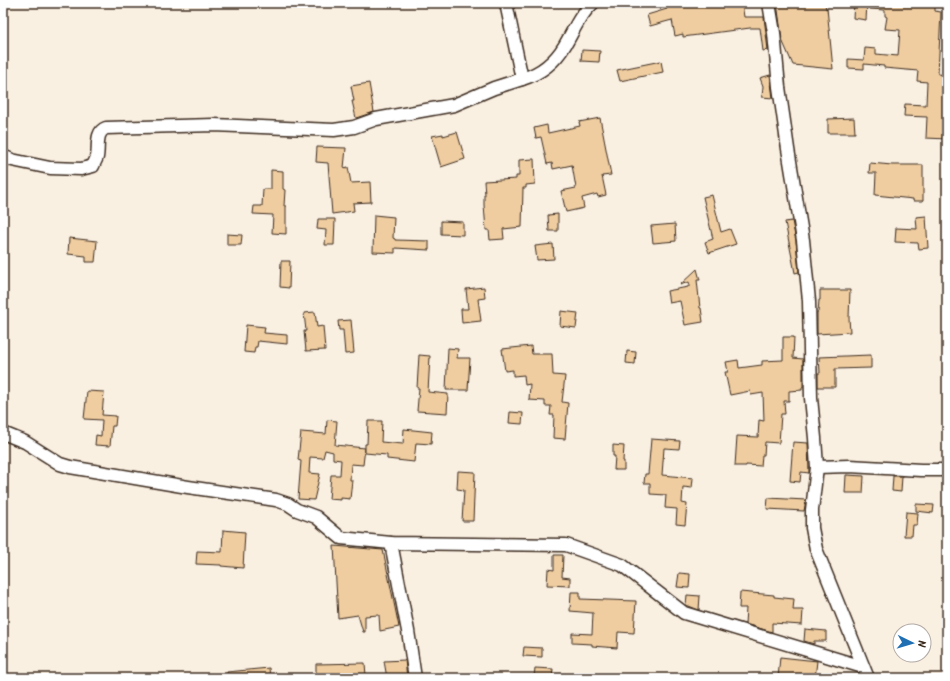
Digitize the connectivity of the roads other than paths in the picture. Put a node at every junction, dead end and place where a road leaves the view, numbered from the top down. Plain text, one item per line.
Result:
1 (506, 3) edge
2 (593, 3) edge
3 (769, 3) edge
4 (522, 79) junction
5 (3, 156) edge
6 (3, 433) edge
7 (817, 467) junction
8 (947, 470) edge
9 (391, 543) junction
10 (866, 672) edge
11 (414, 678) edge

1 - 4 street
2 - 4 street
3 - 7 street
4 - 5 street
6 - 9 street
7 - 8 street
7 - 10 street
9 - 10 street
9 - 11 street

